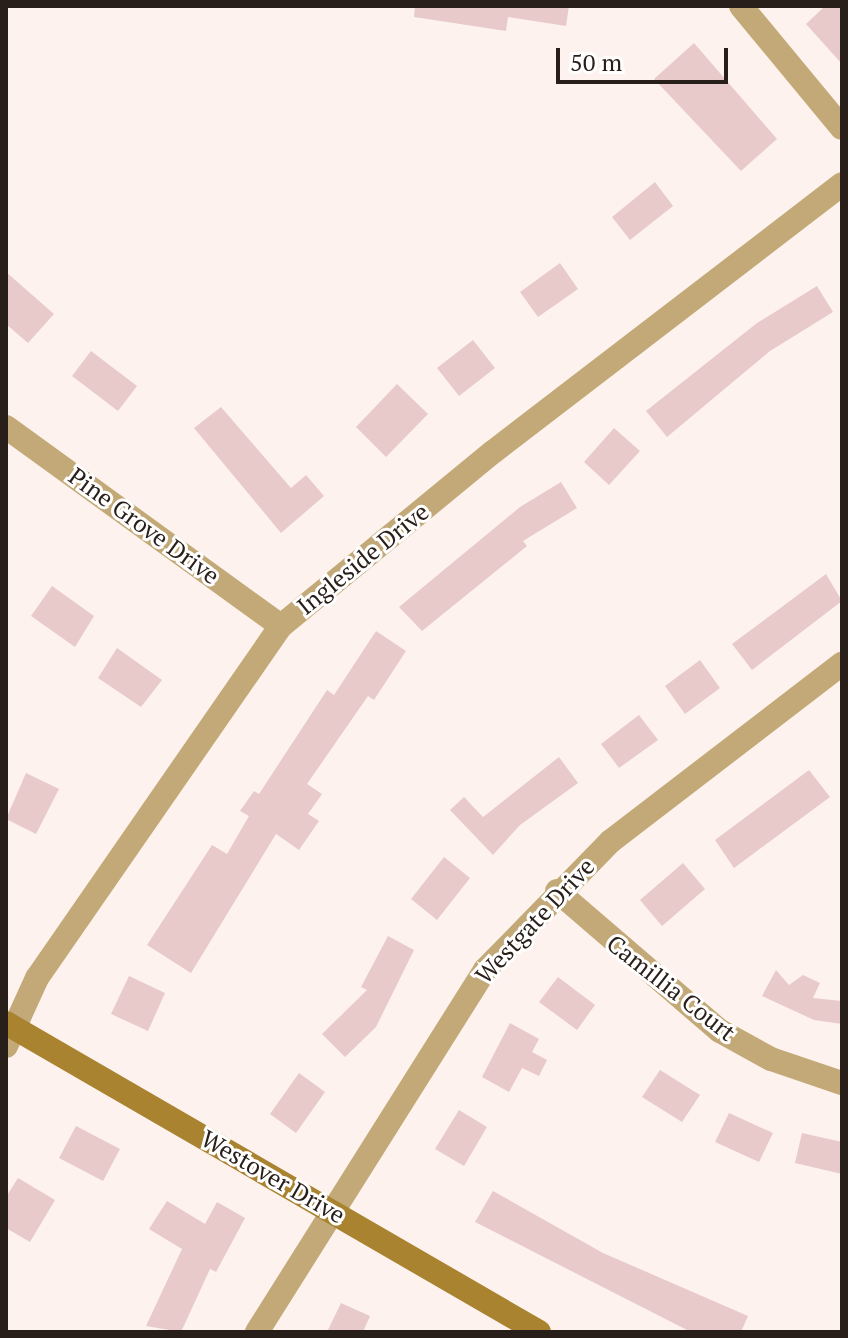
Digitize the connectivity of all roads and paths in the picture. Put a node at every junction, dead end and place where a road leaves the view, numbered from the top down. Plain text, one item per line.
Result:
1 (741, 6) edge
2 (842, 128) edge
3 (842, 184) edge
4 (6, 427) edge
5 (281, 626) junction
6 (842, 664) edge
7 (557, 891) junction
8 (9, 1032) edge
9 (842, 1083) edge
10 (331, 1210) junction
11 (257, 1332) edge
12 (539, 1332) edge

1 - 2 street
3 - 5 street, Ingleside Drive
4 - 5 street, Pine Grove Drive
5 - 8 street, Ingleside Drive
6 - 7 street, Westgate Drive
7 - 9 street, Camillia Court
7 - 10 street, Westgate Drive
8 - 10 street, Westover Drive
10 - 11 street, Westgate Drive
10 - 12 street, Westover Drive

